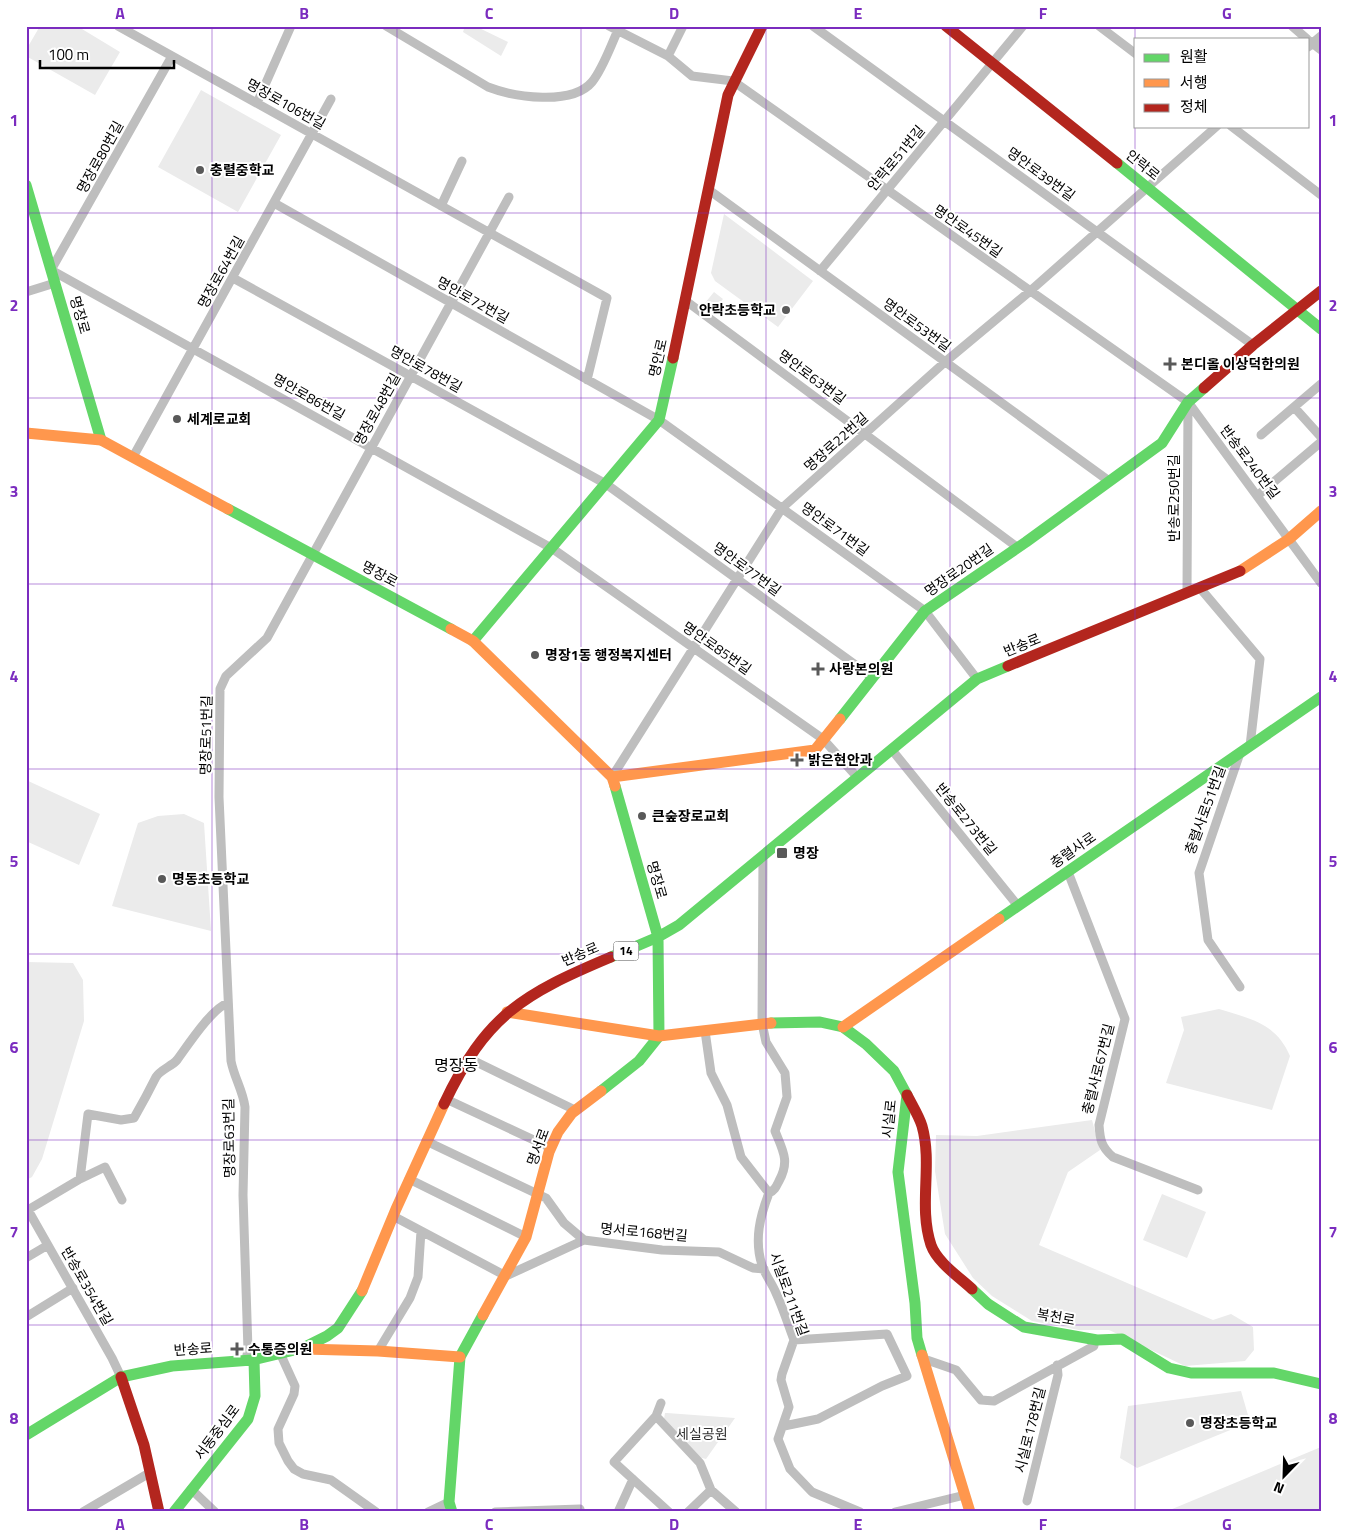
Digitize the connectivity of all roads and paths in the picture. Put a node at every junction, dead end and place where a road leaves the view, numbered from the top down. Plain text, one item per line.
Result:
1 (118, 26) edge
2 (291, 26) edge
3 (386, 26) edge
4 (609, 26) edge
5 (683, 26) edge
6 (762, 26) edge
7 (813, 26) edge
8 (946, 26) edge
9 (1023, 26) edge
10 (1099, 26) edge
11 (1292, 26) edge
12 (619, 29) edge
13 (1305, 38) edge
14 (1310, 43) edge
15 (1321, 50) edge
16 (1134, 52) edge
17 (172, 56) junction
18 (668, 56) junction
19 (992, 64) junction
20 (733, 81) junction
21 (332, 100) dead end
22 (257, 103) junction
23 (944, 121) junction
24 (1215, 128) edge
25 (1234, 128) edge
26 (312, 134) junction
27 (462, 162) dead end
28 (26, 185) edge
29 (1147, 188) junction
30 (709, 190) junction
31 (887, 190) junction
32 (1321, 195) edge
33 (509, 197) dead end
34 (274, 203) junction
35 (441, 206) junction
36 (1097, 232) junction
37 (489, 233) junction
38 (51, 270) junction
39 (820, 271) junction
40 (233, 278) junction
41 (55, 283) junction
42 (1321, 291) edge
43 (26, 292) edge
44 (1030, 292) junction
45 (686, 301) junction
46 (451, 303) junction
47 (1299, 309) junction
48 (1321, 330) edge
49 (1253, 345) junction
50 (194, 349) junction
51 (945, 362) junction
52 (411, 376) junction
53 (587, 380) junction
54 (1321, 384) edge
55 (1188, 402) junction
56 (1294, 407) junction
57 (659, 420) junction
58 (26, 433) edge
59 (865, 434) junction
60 (1261, 435) dead end
61 (1321, 437) edge
62 (101, 440) junction
63 (1321, 442) edge
64 (371, 448) junction
65 (133, 457) junction
66 (1109, 482) junction
67 (606, 484) junction
68 (1257, 496) junction
69 (782, 508) junction
70 (1321, 511) edge
71 (1289, 539) junction
72 (1017, 547) junction
73 (552, 549) junction
74 (313, 555) junction
75 (737, 579) junction
76 (1321, 583) edge
77 (1200, 588) junction
78 (1187, 593) junction
79 (924, 611) junction
80 (473, 641) junction
81 (693, 648) junction
82 (872, 677) junction
83 (977, 679) junction
84 (1321, 697) edge
85 (823, 739) junction
86 (892, 750) junction
87 (1245, 750) junction
88 (612, 778) junction
89 (858, 778) junction
90 (219, 798) joint
91 (764, 855) junction
92 (1068, 872) junction
93 (1018, 906) junction
94 (658, 937) junction
95 (1240, 988) dead end
96 (228, 1003) junction
97 (507, 1012) junction
98 (762, 1023) junction
99 (843, 1027) junction
100 (705, 1031) junction
101 (659, 1036) junction
102 (468, 1058) junction
103 (907, 1095) junction
104 (446, 1099) junction
105 (575, 1110) junction
106 (426, 1141) junction
107 (551, 1148) junction
108 (80, 1179) junction
109 (409, 1179) junction
110 (1198, 1190) dead end
111 (769, 1192) junction
112 (538, 1194) junction
113 (122, 1200) dead end
114 (27, 1210) edge
115 (392, 1216) junction
116 (421, 1231) junction
117 (526, 1237) junction
118 (584, 1240) junction
119 (48, 1245) junction
120 (26, 1258) edge
121 (764, 1269) junction
122 (506, 1276) junction
123 (73, 1288) junction
124 (26, 1317) edge
125 (1094, 1339) junction
126 (794, 1340) junction
127 (304, 1349) junction
128 (378, 1351) junction
129 (280, 1353) junction
130 (460, 1357) junction
131 (924, 1359) junction
132 (250, 1360) junction
133 (1057, 1365) junction
134 (121, 1377) junction
135 (1320, 1383) edge
136 (661, 1404) dead end
137 (656, 1416) junction
138 (784, 1426) junction
139 (26, 1435) edge
140 (151, 1472) junction
141 (633, 1479) junction
142 (191, 1489) junction
143 (711, 1490) junction
144 (965, 1495) junction
145 (1026, 1501) dead end
146 (450, 1507) edge
147 (580, 1509) dead end
148 (535, 1511) edge
149 (668, 1511) edge
150 (83, 1512) edge
151 (159, 1512) edge
152 (174, 1512) edge
153 (215, 1512) edge
154 (376, 1512) edge
155 (428, 1512) edge
156 (495, 1512) edge
157 (618, 1512) edge
158 (688, 1512) edge
159 (736, 1512) edge
160 (860, 1512) edge
161 (895, 1512) edge
162 (970, 1512) edge

1 - 17 street, 명장로106번길
2 - 22 street
3 - 12 street
4 - 12 street
5 - 18 street
6 - 20 main road, 명안로
7 - 23 street, 명안로39번길
8 - 19 main road, 안락로
9 - 19 street, 안락로51번길
10 - 16 street
11 - 13 street
12 - 18 street
14 - 15 street
17 - 22 street, 명장로106번길
17 - 38 street, 명장로80번길
18 - 20 street
19 - 23 street, 안락로51번길
19 - 29 main road, 안락로
20 - 30 main road, 명안로
20 - 31 street, 명안로45번길
21 - 26 street, 명장로64번길
22 - 26 street, 명장로106번길
23 - 31 street, 안락로51번길
23 - 36 street, 명안로39번길
24 - 29 street, 명장로22번길
25 - 32 street
26 - 34 street, 명장로64번길
26 - 35 street, 명장로106번길
27 - 35 street
28 - 38 main road, 명장로
29 - 36 street, 명장로22번길
29 - 47 main road, 안락로
30 - 39 street, 명안로53번길
30 - 45 main road, 명안로
31 - 39 street, 안락로51번길
31 - 44 street, 명안로45번길
33 - 37 street, 명장로48번길
34 - 40 street, 명장로64번길
34 - 46 street, 명안로72번길
35 - 37 street, 명장로106번길
36 - 44 street, 명장로22번길
36 - 49 street, 명안로39번길
37 - 46 street, 명장로48번길
37 - 53 street, 명장로106번길
38 - 41 main road, 명장로
38 - 50 street, 명안로86번길
39 - 51 street, 명안로53번길
40 - 50 street, 명장로64번길
40 - 52 street, 명안로78번길
41 - 43 street
41 - 62 main road, 명장로
42 - 47 main road, 명장로20번길
44 - 51 street, 명장로22번길
44 - 55 street, 명안로45번길
45 - 57 main road, 명안로
45 - 59 street, 명안로63번길
46 - 52 street, 명장로48번길
46 - 53 street, 명안로72번길
47 - 48 main road, 안락로
47 - 49 main road, 명장로20번길
49 - 55 main road, 명장로20번길
50 - 64 street, 명안로86번길
50 - 65 street, 명장로64번길
51 - 59 street, 명장로22번길
51 - 66 street, 명안로53번길
52 - 64 street, 명장로48번길
52 - 67 street, 명안로78번길
53 - 57 street, 명안로72번길
54 - 56 street
55 - 66 main road, 명장로20번길
55 - 68 street, 반송로240번길
55 - 78 street, 반송로250번길
56 - 60 street
56 - 61 street
57 - 67 main road, 명안로
57 - 69 street, 명안로71번길
58 - 62 main road
59 - 69 street, 명장로22번길
59 - 72 street, 명안로63번길
62 - 65 main road, 명장로
63 - 68 street
64 - 73 street, 명안로86번길
64 - 74 street, 명장로48번길
65 - 74 main road, 명장로
66 - 72 main road, 명장로20번길
67 - 73 main road, 명안로
67 - 75 street, 명안로77번길
68 - 71 street, 반송로240번길
69 - 75 street, 명장로22번길
69 - 79 street, 명안로71번길
70 - 71 main road, 반송로 / 14
71 - 76 street, 반송로240번길
71 - 77 main road, 반송로 / 14
72 - 79 main road, 명장로20번길
73 - 80 main road, 명안로
73 - 81 street, 명안로85번길
74 - 80 main road, 명장로
74 - 90 street, 명장로51번길
75 - 81 street, 명장로22번길
75 - 82 street, 명안로77번길
77 - 78 main road, 반송로 / 14
77 - 87 street, 충렬사로51번길
78 - 83 main road, 반송로 / 14
79 - 82 main road, 명장로20번길
79 - 83 street, 명안로71번길
80 - 88 main road, 명장로
81 - 85 street, 명안로85번길
81 - 88 street, 명장로22번길
82 - 85 main road, 명장로20번길
83 - 86 main road, 반송로 / 14
84 - 87 main road, 충렬사로
85 - 88 main road, 명장로20번길
85 - 89 street, 명안로85번길
86 - 89 main road, 반송로 / 14
86 - 93 street, 반송로273번길
87 - 92 main road, 충렬사로
87 - 95 street, 충렬사로51번길
88 - 94 main road, 명장로
89 - 91 main road, 반송로 / 14
90 - 96 street, 명장로63번길
91 - 94 main road, 반송로 / 14
91 - 98 street
92 - 93 main road, 충렬사로
92 - 110 street, 충렬사로67번길
93 - 99 main road, 충렬사로
94 - 97 main road, 반송로 / 14
94 - 101 main road, 명장로
96 - 108 street
96 - 132 street, 명장로63번길
97 - 101 main road, 시실로
97 - 102 main road, 반송로 / 14
98 - 99 main road, 시실로
98 - 100 main road, 시실로
98 - 111 street, 시실로211번길
99 - 103 main road, 시실로
100 - 101 main road, 시실로
100 - 111 street
101 - 105 main road, 명서로
102 - 104 main road, 반송로 / 14
102 - 105 street
103 - 125 main road, 복천로
103 - 131 main road, 시실로
104 - 106 main road, 반송로 / 14
104 - 107 street
105 - 107 main road, 명서로
106 - 109 main road, 반송로 / 14
106 - 112 street
107 - 112 main road, 명서로
108 - 113 street
108 - 114 street
109 - 115 main road, 반송로 / 14
109 - 117 street
111 - 121 street, 시실로211번길
112 - 117 main road, 명서로
112 - 118 street, 명서로168번길
114 - 119 street, 반송로354번길
115 - 116 street
115 - 127 main road, 반송로 / 14
116 - 122 street
116 - 128 street
117 - 122 main road, 명서로
118 - 121 street, 명서로168번길
118 - 122 street
119 - 120 street
119 - 123 street, 반송로354번길
121 - 126 street, 시실로211번길
122 - 130 main road, 명서로
123 - 124 street
123 - 134 street, 반송로354번길
125 - 133 street, 시실로178번길
125 - 135 main road, 복천로
126 - 138 street, 시실로211번길
126 - 138 street
127 - 128 main road
127 - 129 main road, 반송로 / 14
128 - 130 main road
129 - 132 main road, 반송로 / 14
129 - 154 street
130 - 146 main road, 명서로
131 - 133 street, 시실로178번길
131 - 144 main road, 시실로
132 - 134 main road, 반송로 / 14
132 - 142 main road, 서동중심로
133 - 145 street, 시실로178번길
134 - 139 main road, 반송로 / 14
134 - 140 main road
136 - 137 street
137 - 141 street
137 - 143 street
138 - 160 street, 시실로211번길
140 - 150 street
140 - 151 main road
141 - 149 street
141 - 157 street
142 - 152 main road, 서동중심로
142 - 153 street
143 - 158 street
143 - 159 street
144 - 161 street
144 - 162 main road, 시실로
146 - 155 street, 명서로
147 - 148 street
148 - 156 street

